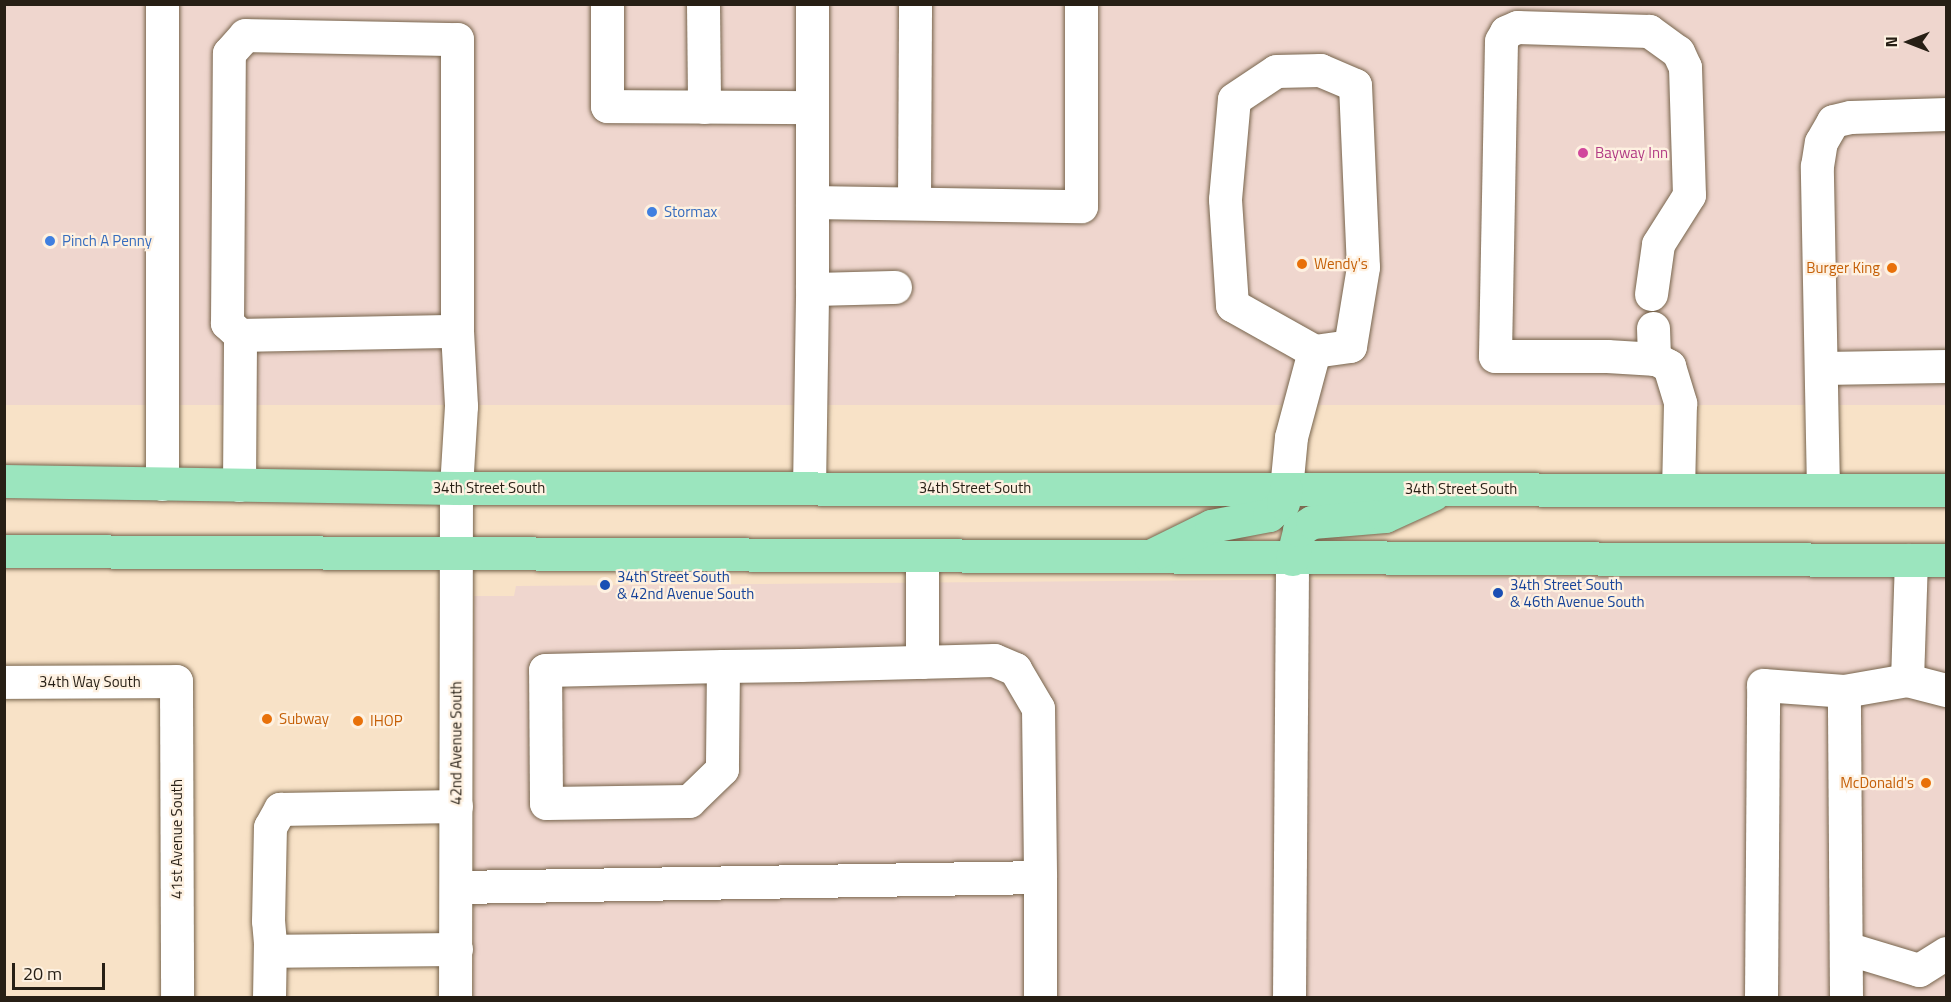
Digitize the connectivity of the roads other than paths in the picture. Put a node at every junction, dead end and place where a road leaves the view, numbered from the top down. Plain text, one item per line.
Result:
1 (162, 4) edge
2 (607, 4) edge
3 (703, 4) edge
4 (812, 4) edge
5 (915, 4) edge
6 (1081, 4) edge
7 (1947, 100) edge
8 (704, 106) junction
9 (812, 107) junction
10 (1947, 114) edge
11 (812, 202) junction
12 (914, 203) junction
13 (895, 287) dead end
14 (812, 289) junction
15 (1651, 294) dead end
16 (457, 331) junction
17 (240, 335) junction
18 (1314, 351) junction
19 (1947, 366) edge
20 (1823, 368) junction
21 (4, 481) edge
22 (162, 484) junction
23 (239, 484) junction
24 (456, 488) junction
25 (809, 488) junction
26 (1286, 489) junction
27 (1443, 489) junction
28 (1678, 490) junction
29 (1823, 490) junction
30 (1947, 490) edge
31 (4, 551) edge
32 (456, 557) junction
33 (922, 558) junction
34 (1145, 559) junction
35 (1292, 559) junction
36 (1911, 560) junction
37 (1947, 560) edge
38 (922, 662) junction
39 (723, 666) junction
40 (1907, 680) junction
41 (177, 681) joint
42 (4, 682) edge
43 (1947, 690) edge
44 (1844, 691) junction
45 (456, 806) junction
46 (1040, 877) junction
47 (458, 887) junction
48 (270, 943) junction
49 (1846, 948) junction
50 (456, 949) junction
51 (1947, 953) edge
52 (177, 998) edge
53 (269, 998) edge
54 (455, 998) edge
55 (1040, 998) edge
56 (1289, 998) edge
57 (1761, 998) edge
58 (1846, 998) edge

1 - 22 street
2 - 8 street
3 - 8 street
4 - 9 street
5 - 12 street
6 - 12 street
7 - 20 street
8 - 9 street
9 - 11 street
10 - 20 street
11 - 12 street
11 - 14 street
13 - 14 street
14 - 25 street
15 - 28 street
16 - 17 street
16 - 17 street, 42nd Avenue South
16 - 24 street, 42nd Avenue South
17 - 23 street
18 - 18 street
18 - 26 street
19 - 20 street
20 - 29 street
21 - 22 highway, 34th Street South
22 - 23 highway, 34th Street South
23 - 24 highway, 34th Street South
24 - 25 highway, 34th Street South
24 - 32 street, 42nd Avenue South
25 - 26 highway, 34th Street South
26 - 27 highway, 34th Street South
26 - 34 highway
27 - 28 highway, 34th Street South
27 - 35 highway
28 - 29 highway, 34th Street South
29 - 30 highway, 34th Street South
31 - 32 highway
32 - 33 highway
32 - 45 street, 42nd Avenue South
33 - 34 highway
33 - 38 street
34 - 35 highway
35 - 36 highway
35 - 56 street
36 - 37 highway
36 - 40 street
38 - 39 street
38 - 46 street
39 - 39 street
40 - 43 street
40 - 44 street
41 - 42 street, 34th Way South
41 - 52 street, 41st Avenue South
44 - 49 street
44 - 57 street
45 - 47 street, 42nd Avenue South
45 - 48 street
46 - 47 street
46 - 55 street
47 - 50 street, 42nd Avenue South
48 - 50 street
48 - 53 street
49 - 51 street
49 - 58 street
50 - 54 street, 42nd Avenue South

